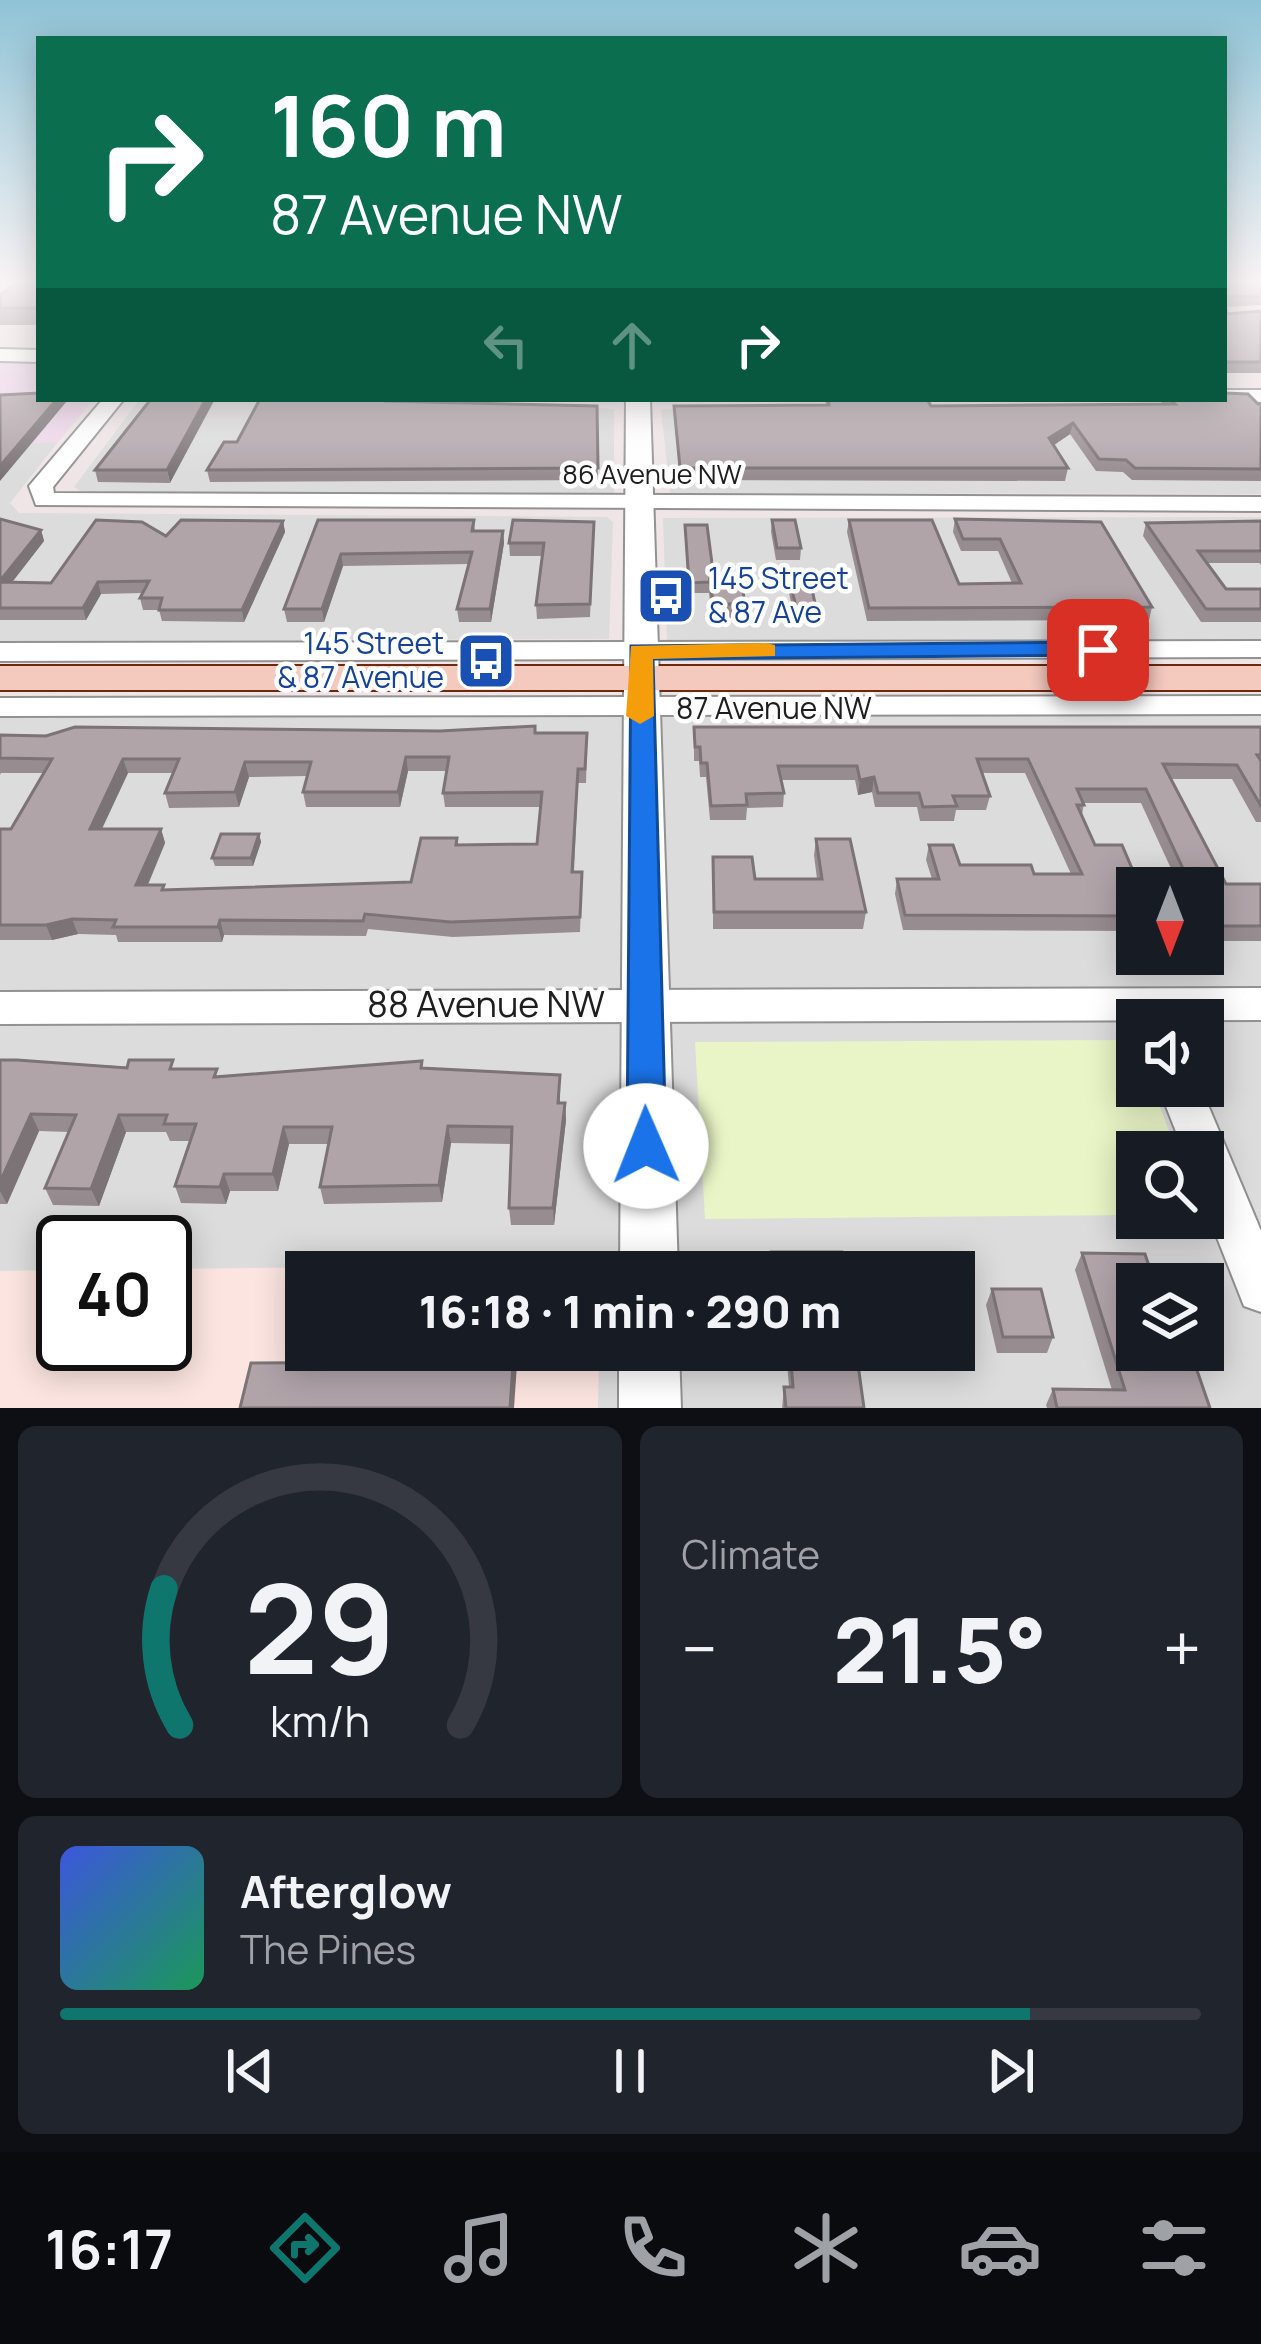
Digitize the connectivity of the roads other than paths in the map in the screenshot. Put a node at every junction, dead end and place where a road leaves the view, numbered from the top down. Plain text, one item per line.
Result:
1 (0, 356) edge
2 (36, 356) edge
3 (1227, 396) edge
4 (1261, 396) edge
5 (111, 402) edge
6 (638, 402) edge
7 (1261, 504) edge
8 (639, 506) junction
9 (1261, 650) edge
10 (0, 652) edge
11 (0, 678) edge
12 (1261, 678) edge
13 (640, 680) junction
14 (1261, 705) edge
15 (0, 706) edge
16 (644, 1002) junction
17 (1261, 1004) edge
18 (1224, 1007) edge
19 (0, 1008) edge
20 (1116, 1011) edge
21 (1187, 1107) edge
22 (649, 1251) edge
23 (1261, 1289) edge
24 (650, 1371) edge
25 (650, 1408) edge

1 - 2 street
3 - 4 street
5 - 8 street, 86 Avenue NW
6 - 8 street
7 - 8 street, 86 Avenue NW
8 - 13 street
9 - 13 street, 87 Avenue NW
10 - 13 street, 87 Avenue NW
11 - 13 main road, 87 Avenue NW
12 - 13 main road, 87 Avenue NW
13 - 14 street, 87 Avenue NW
13 - 15 street, 87 Avenue NW
13 - 16 street
16 - 19 street, 88 Avenue NW
16 - 20 street, 88 Avenue NW
16 - 22 street
17 - 18 street, 88 Avenue NW
21 - 23 street
24 - 25 street

